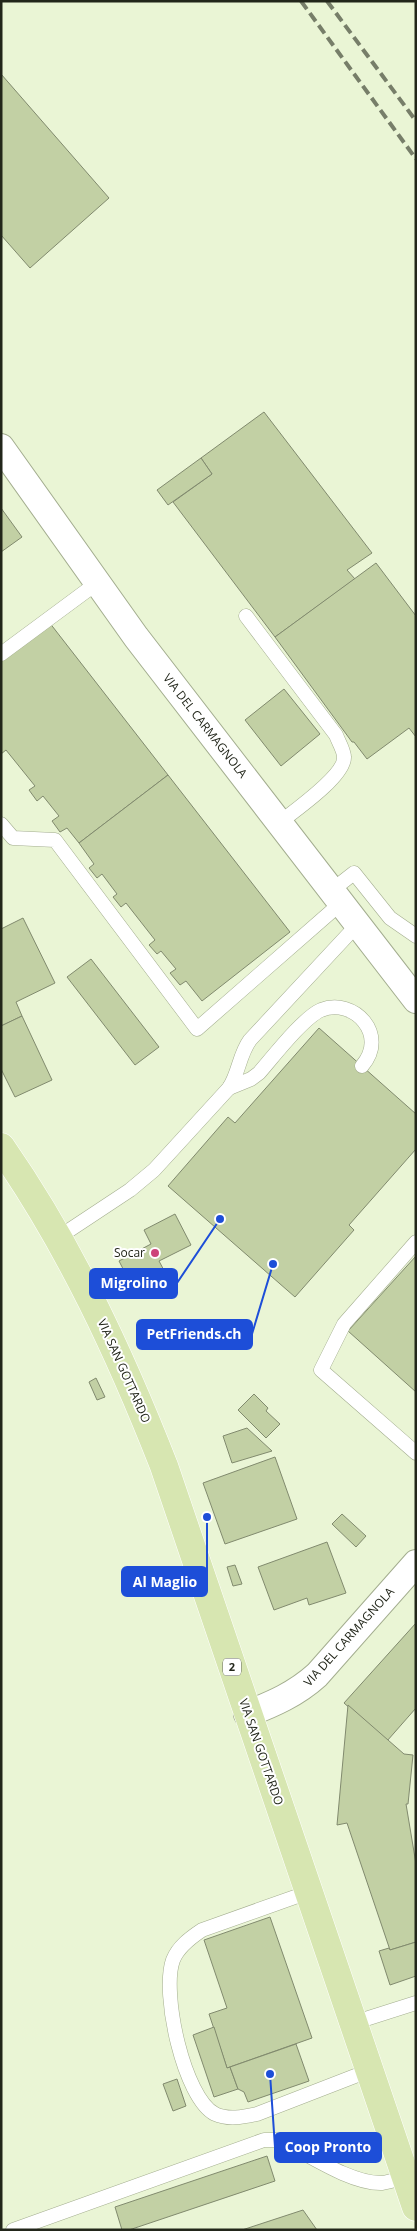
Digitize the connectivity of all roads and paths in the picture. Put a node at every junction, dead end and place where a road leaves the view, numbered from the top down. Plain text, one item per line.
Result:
1 (1, 447) edge
2 (97, 583) junction
3 (246, 616) dead end
4 (1, 654) edge
5 (279, 823) junction
6 (1, 824) edge
7 (336, 897) junction
8 (357, 925) junction
9 (416, 936) edge
10 (416, 1000) edge
11 (362, 1066) dead end
12 (229, 1088) junction
13 (1, 1147) edge
14 (59, 1237) junction
15 (416, 1242) edge
16 (416, 1453) edge
17 (416, 1563) edge
18 (247, 1714) junction
19 (309, 1892) junction
20 (416, 2003) edge
21 (353, 2023) junction
22 (368, 2071) junction
23 (404, 2177) junction
24 (416, 2207) edge
25 (12, 2230) edge

1 - 2 street, VIA DEL CARMAGNOLA
2 - 4 lane
2 - 5 street, VIA DEL CARMAGNOLA
3 - 5 lane
5 - 7 street, VIA DEL CARMAGNOLA
6 - 7 lane
7 - 8 street, VIA DEL CARMAGNOLA
7 - 9 lane
8 - 10 street, VIA DEL CARMAGNOLA
8 - 12 lane
11 - 12 lane
12 - 14 lane
13 - 14 main road, VIA SAN GOTTARDO / 2
14 - 18 main road, VIA SAN GOTTARDO / 2
15 - 16 lane
17 - 18 street, VIA DEL CARMAGNOLA
18 - 19 main road, VIA SAN GOTTARDO / 2
19 - 21 main road, VIA SAN GOTTARDO / 2
19 - 22 lane
20 - 21 lane
21 - 22 main road, VIA SAN GOTTARDO / 2
22 - 23 main road, VIA SAN GOTTARDO / 2
23 - 24 main road, VIA SAN GOTTARDO / 2
23 - 25 lane

